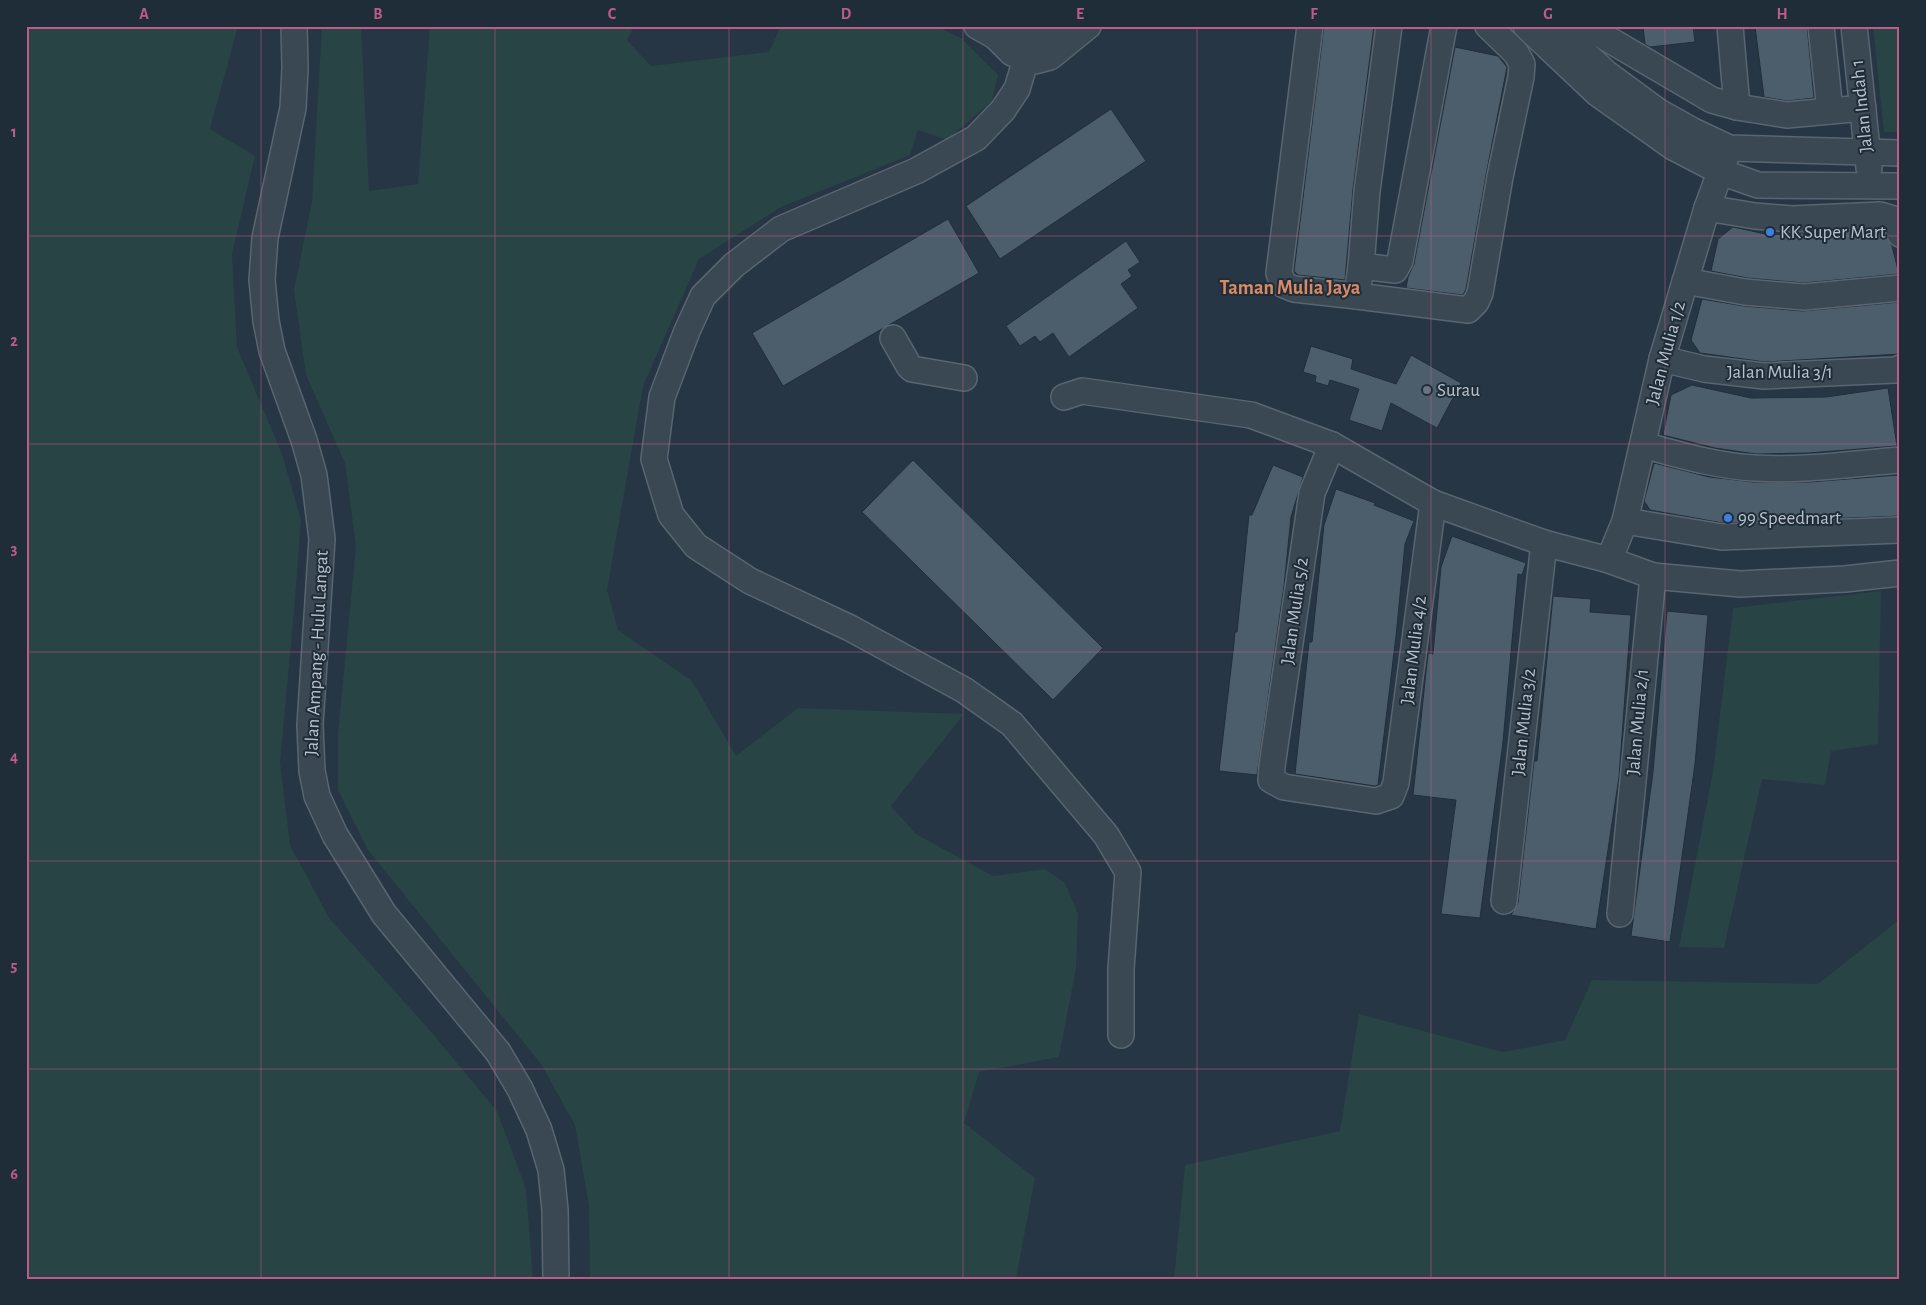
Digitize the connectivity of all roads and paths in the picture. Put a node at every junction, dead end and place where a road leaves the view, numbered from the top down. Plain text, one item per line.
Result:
1 (294, 26) edge
2 (1058, 26) edge
3 (1088, 26) edge
4 (1310, 26) edge
5 (1389, 26) edge
6 (1444, 26) edge
7 (1488, 26) edge
8 (1526, 26) edge
9 (1555, 26) edge
10 (1589, 26) edge
11 (1730, 26) edge
12 (1821, 26) edge
13 (1854, 26) edge
14 (986, 31) edge
15 (1615, 35) edge
16 (1026, 59) junction
17 (1737, 107) junction
18 (1863, 108) junction
19 (1830, 111) junction
20 (1729, 148) junction
21 (1868, 153) junction
22 (1900, 153) edge
23 (1721, 172) junction
24 (1869, 186) junction
25 (1900, 186) edge
26 (1707, 208) junction
27 (1900, 234) edge
28 (1360, 266) junction
29 (1685, 281) junction
30 (1900, 288) edge
31 (1357, 296) junction
32 (893, 338) dead end
33 (1662, 359) junction
34 (1900, 368) edge
35 (964, 378) dead end
36 (1064, 397) dead end
37 (1332, 445) junction
38 (1643, 445) junction
39 (1900, 460) edge
40 (1433, 503) junction
41 (1625, 521) junction
42 (1900, 530) edge
43 (1544, 544) junction
44 (1609, 560) junction
45 (1900, 573) edge
46 (1652, 576) junction
47 (1391, 796) joint
48 (1504, 901) dead end
49 (1620, 914) dead end
50 (1122, 1035) dead end
51 (556, 1279) edge

1 - 51 street, Jalan Ampang - Hulu Langat
2 - 14 street
3 - 16 street
4 - 31 street
5 - 28 street
6 - 28 street
7 - 31 street
8 - 23 street
9 - 20 street
10 - 15 street
11 - 17 street
12 - 19 street
13 - 18 street, Jalan Indah 1
14 - 16 street
15 - 17 street
16 - 50 street
17 - 19 street
18 - 19 street
18 - 21 street, Jalan Indah 1
20 - 21 street
20 - 23 street, Jalan Mulia 1/2
21 - 22 street
21 - 24 street, Jalan Indah 1
23 - 24 street
23 - 26 street, Jalan Mulia 1/2
24 - 25 street
26 - 27 street
26 - 29 street, Jalan Mulia 1/2
28 - 31 street
29 - 30 street
29 - 33 street, Jalan Mulia 1/2
32 - 35 street
33 - 34 street, Jalan Mulia 3/1
33 - 38 street, Jalan Mulia 1/2
36 - 37 street
37 - 40 street
37 - 47 street, Jalan Mulia 5/2
38 - 39 street
38 - 41 street, Jalan Mulia 1/2
40 - 43 street
40 - 47 street, Jalan Mulia 4/2
41 - 42 street
41 - 44 street, Jalan Mulia 1/2
43 - 44 street
43 - 48 street, Jalan Mulia 3/2
44 - 46 street
45 - 46 street
46 - 49 street, Jalan Mulia 2/1

